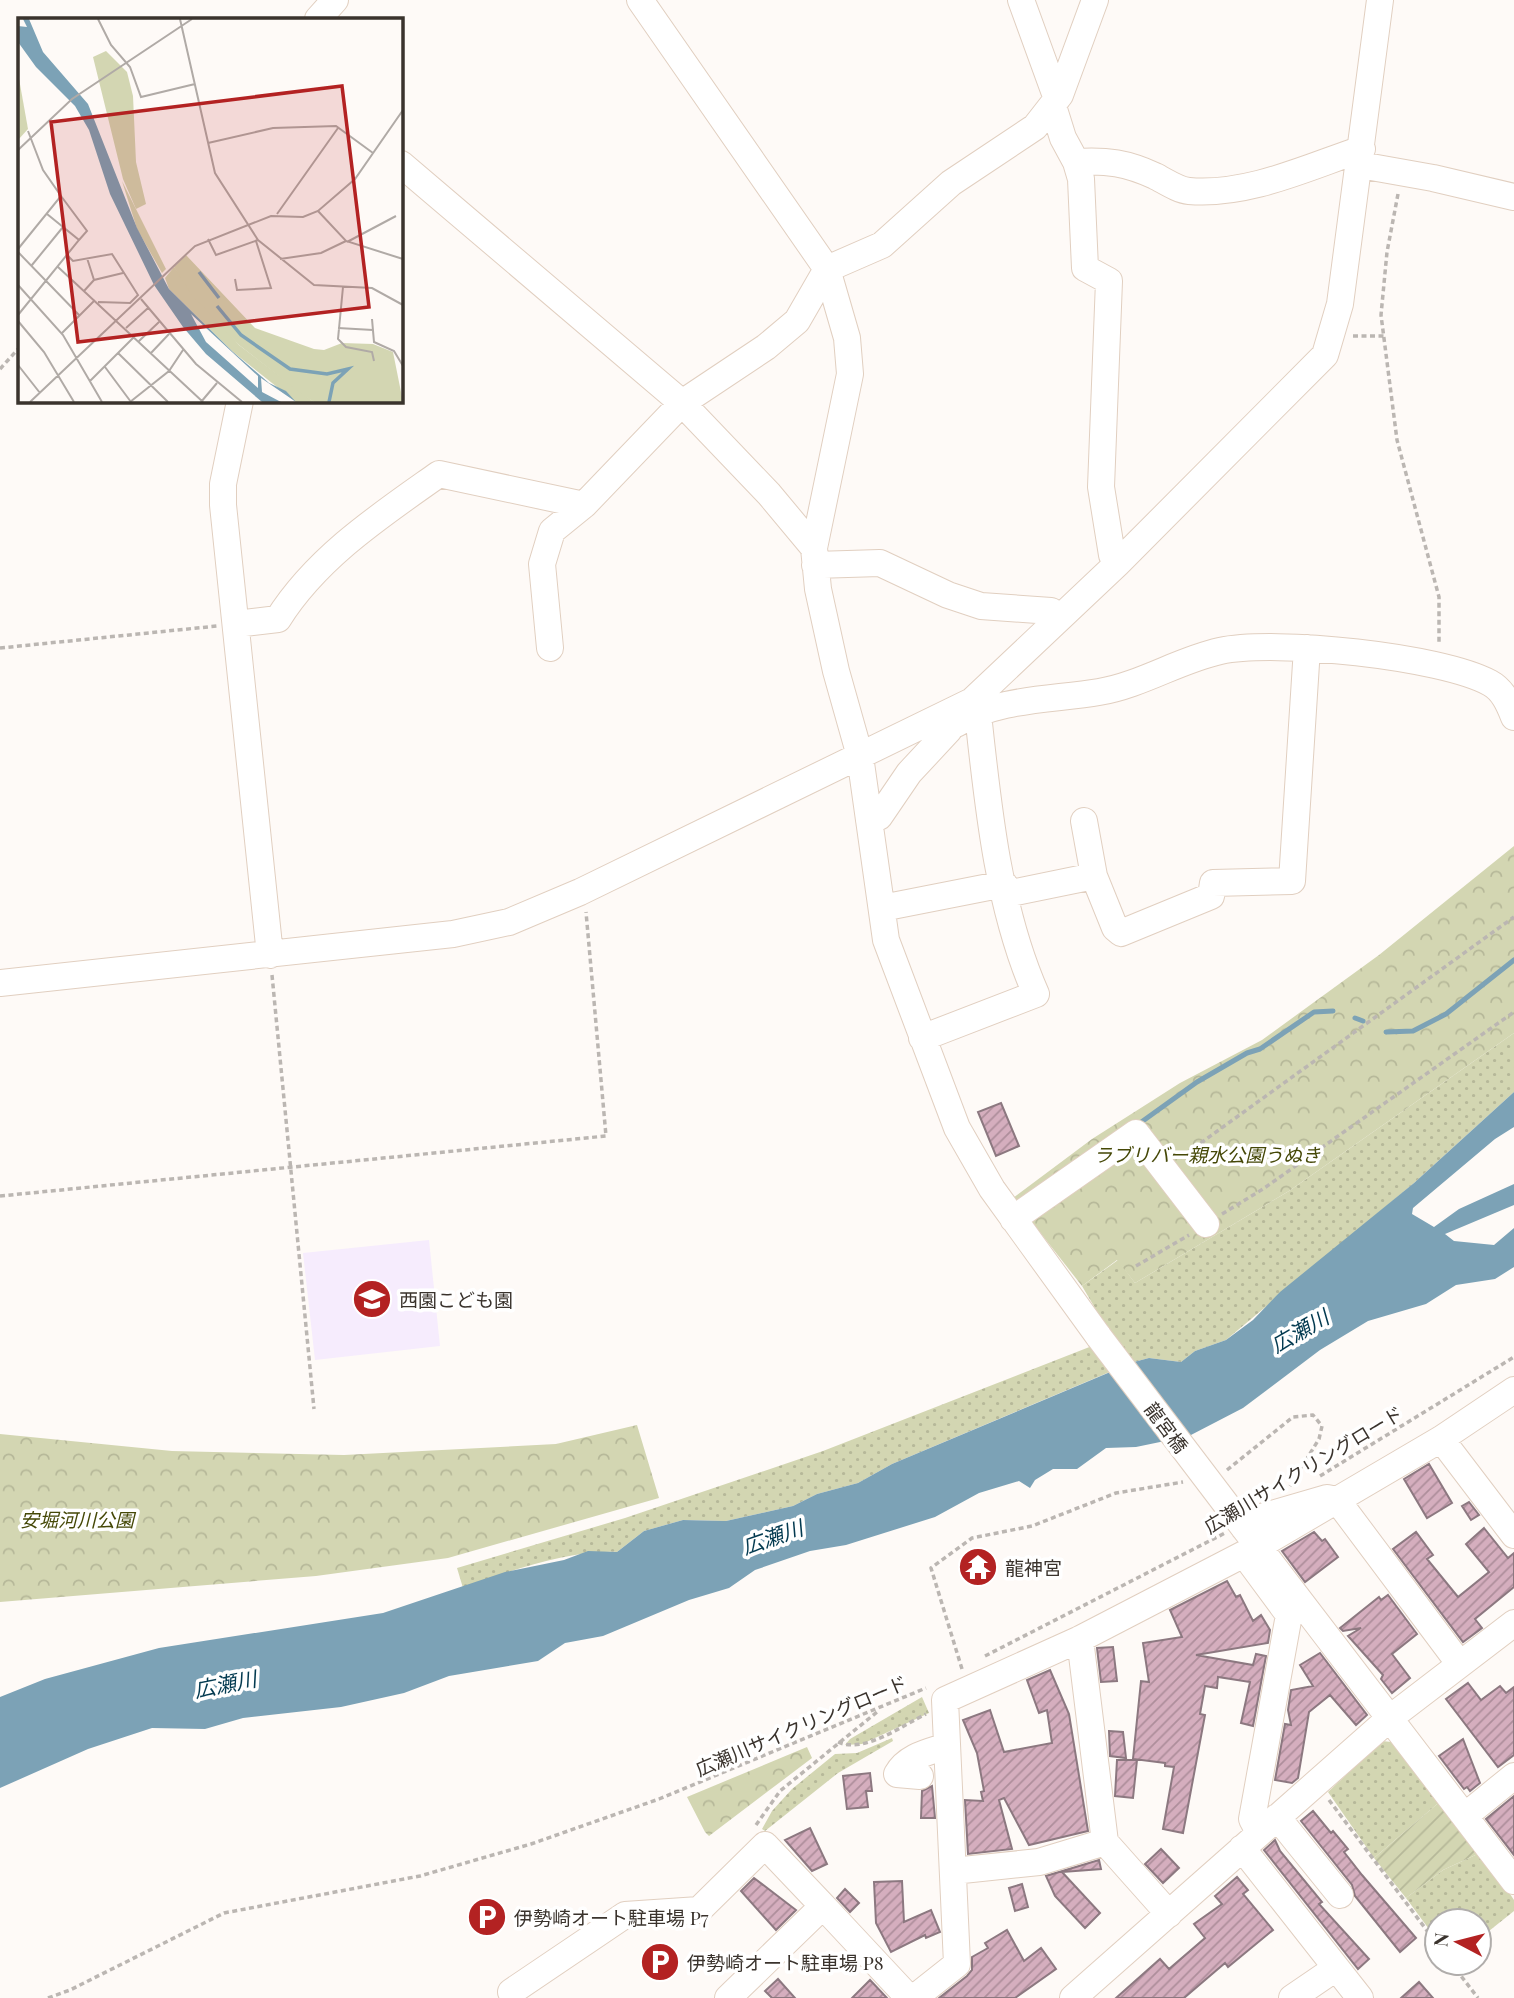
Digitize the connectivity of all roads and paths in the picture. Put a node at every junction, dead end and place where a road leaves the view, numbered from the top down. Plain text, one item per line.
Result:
1 (335, 0) edge
2 (640, 0) edge
3 (1021, 0) edge
4 (1095, 0) edge
5 (1380, 0) edge
6 (319, 18) edge
7 (1055, 103) junction
8 (1361, 157) junction
9 (1076, 162) junction
10 (402, 165) edge
11 (1402, 172) junction
12 (1514, 197) edge
13 (827, 270) junction
14 (1384, 335) junction
15 (1330, 337) junction
16 (18, 349) edge
17 (0, 369) edge
18 (240, 402) edge
19 (682, 403) junction
20 (584, 505) junction
21 (815, 556) junction
22 (1117, 564) junction
23 (1058, 619) junction
24 (236, 624) junction
25 (0, 648) edge
26 (550, 648) dead end
27 (1307, 648) junction
28 (1439, 664) junction
29 (964, 713) junction
30 (1514, 717) edge
31 (860, 756) junction
32 (869, 820) junction
33 (1084, 821) dead end
34 (1094, 876) junction
35 (1005, 889) junction
36 (580, 892) junction
37 (881, 908) junction
38 (1514, 917) edge
39 (270, 955) junction
40 (0, 983) edge
41 (1514, 1012) edge
42 (922, 1038) junction
43 (291, 1167) junction
44 (1164, 1170) junction
45 (0, 1196) edge
46 (1013, 1219) junction
47 (1206, 1224) junction
48 (1136, 1266) dead end
49 (1514, 1357) edge
50 (1514, 1390) edge
51 (314, 1409) dead end
52 (1441, 1438) junction
53 (1217, 1476) dead end
54 (1192, 1480) dead end
55 (1314, 1480) dead end
56 (1286, 1492) dead end
57 (1337, 1500) junction
58 (1239, 1521) junction
59 (1514, 1535) edge
60 (1269, 1541) dead end
61 (1514, 1623) edge
62 (1080, 1639) junction
63 (981, 1658) dead end
64 (1459, 1663) junction
65 (972, 1664) dead end
66 (962, 1669) junction
67 (953, 1674) dead end
68 (939, 1695) junction
69 (883, 1708) junction
70 (1390, 1718) junction
71 (838, 1742) junction
72 (947, 1746) junction
73 (920, 1776) dead end
74 (1514, 1776) edge
75 (1317, 1784) junction
76 (1466, 1815) junction
77 (1259, 1832) junction
78 (1105, 1842) junction
79 (765, 1845) junction
80 (953, 1871) junction
81 (1514, 1879) edge
82 (1340, 1895) dead end
83 (823, 1906) junction
84 (1169, 1914) junction
85 (1423, 1925) edge
86 (1336, 1968) junction
87 (1462, 1977) edge
88 (510, 1996) edge
89 (48, 1998) edge
90 (728, 1998) edge
91 (912, 1998) edge
92 (1073, 1998) edge
93 (1292, 1998) edge
94 (1360, 1998) edge
95 (1478, 1998) edge

1 - 6 street
2 - 13 street
3 - 7 street
4 - 7 street
5 - 8 street
7 - 9 street
7 - 13 street
8 - 9 street
8 - 11 street
8 - 15 street
9 - 22 street
10 - 19 street
11 - 12 street
11 - 14 path
13 - 19 street
13 - 21 street
14 - 15 path
14 - 28 path
15 - 22 street
16 - 17 path
18 - 24 street
19 - 20 street
19 - 21 street
20 - 24 street
20 - 26 street
21 - 23 street
21 - 31 street, 龍宮橋
22 - 23 street
23 - 29 street
24 - 25 path
24 - 39 street
27 - 28 street
27 - 29 street
27 - 34 street
28 - 30 street
29 - 31 street
29 - 32 street
29 - 35 street
31 - 32 street, 龍宮橋
31 - 36 street
32 - 37 street, 龍宮橋
33 - 34 street
34 - 35 street
35 - 37 street
35 - 42 street
36 - 39 street
36 - 43 path
37 - 42 street, 龍宮橋
38 - 44 path
39 - 40 street
39 - 43 path
41 - 47 path
42 - 46 street, 龍宮橋
43 - 45 path
43 - 51 path
44 - 46 street
44 - 47 street
46 - 58 street, 龍宮橋, bridge
47 - 48 path
49 - 55 path, 広瀬川サイクリングロード
50 - 52 street
52 - 57 street
52 - 59 street
53 - 56 path
54 - 66 path
57 - 58 street
57 - 60 street
57 - 64 street
58 - 63 path, 広瀬川サイクリングロード
58 - 70 street, 龍宮橋
61 - 64 street
62 - 68 street
62 - 77 street
62 - 78 street
64 - 70 street
65 - 66 path
66 - 67 path
68 - 69 path, 広瀬川サイクリングロード
68 - 71 path
68 - 72 street
69 - 71 path
69 - 89 path, 広瀬川サイクリングロード
70 - 75 street
70 - 76 street, 龍宮橋
71 - 79 path
72 - 73 street
72 - 80 street
74 - 76 street
75 - 77 street
75 - 85 path
76 - 81 street, 龍宮橋
77 - 82 street
77 - 84 street
77 - 86 street
78 - 80 street
78 - 84 street
79 - 83 street
79 - 88 street
80 - 91 street
83 - 90 street
83 - 91 street
84 - 92 street
86 - 93 street
86 - 94 street
87 - 95 path

